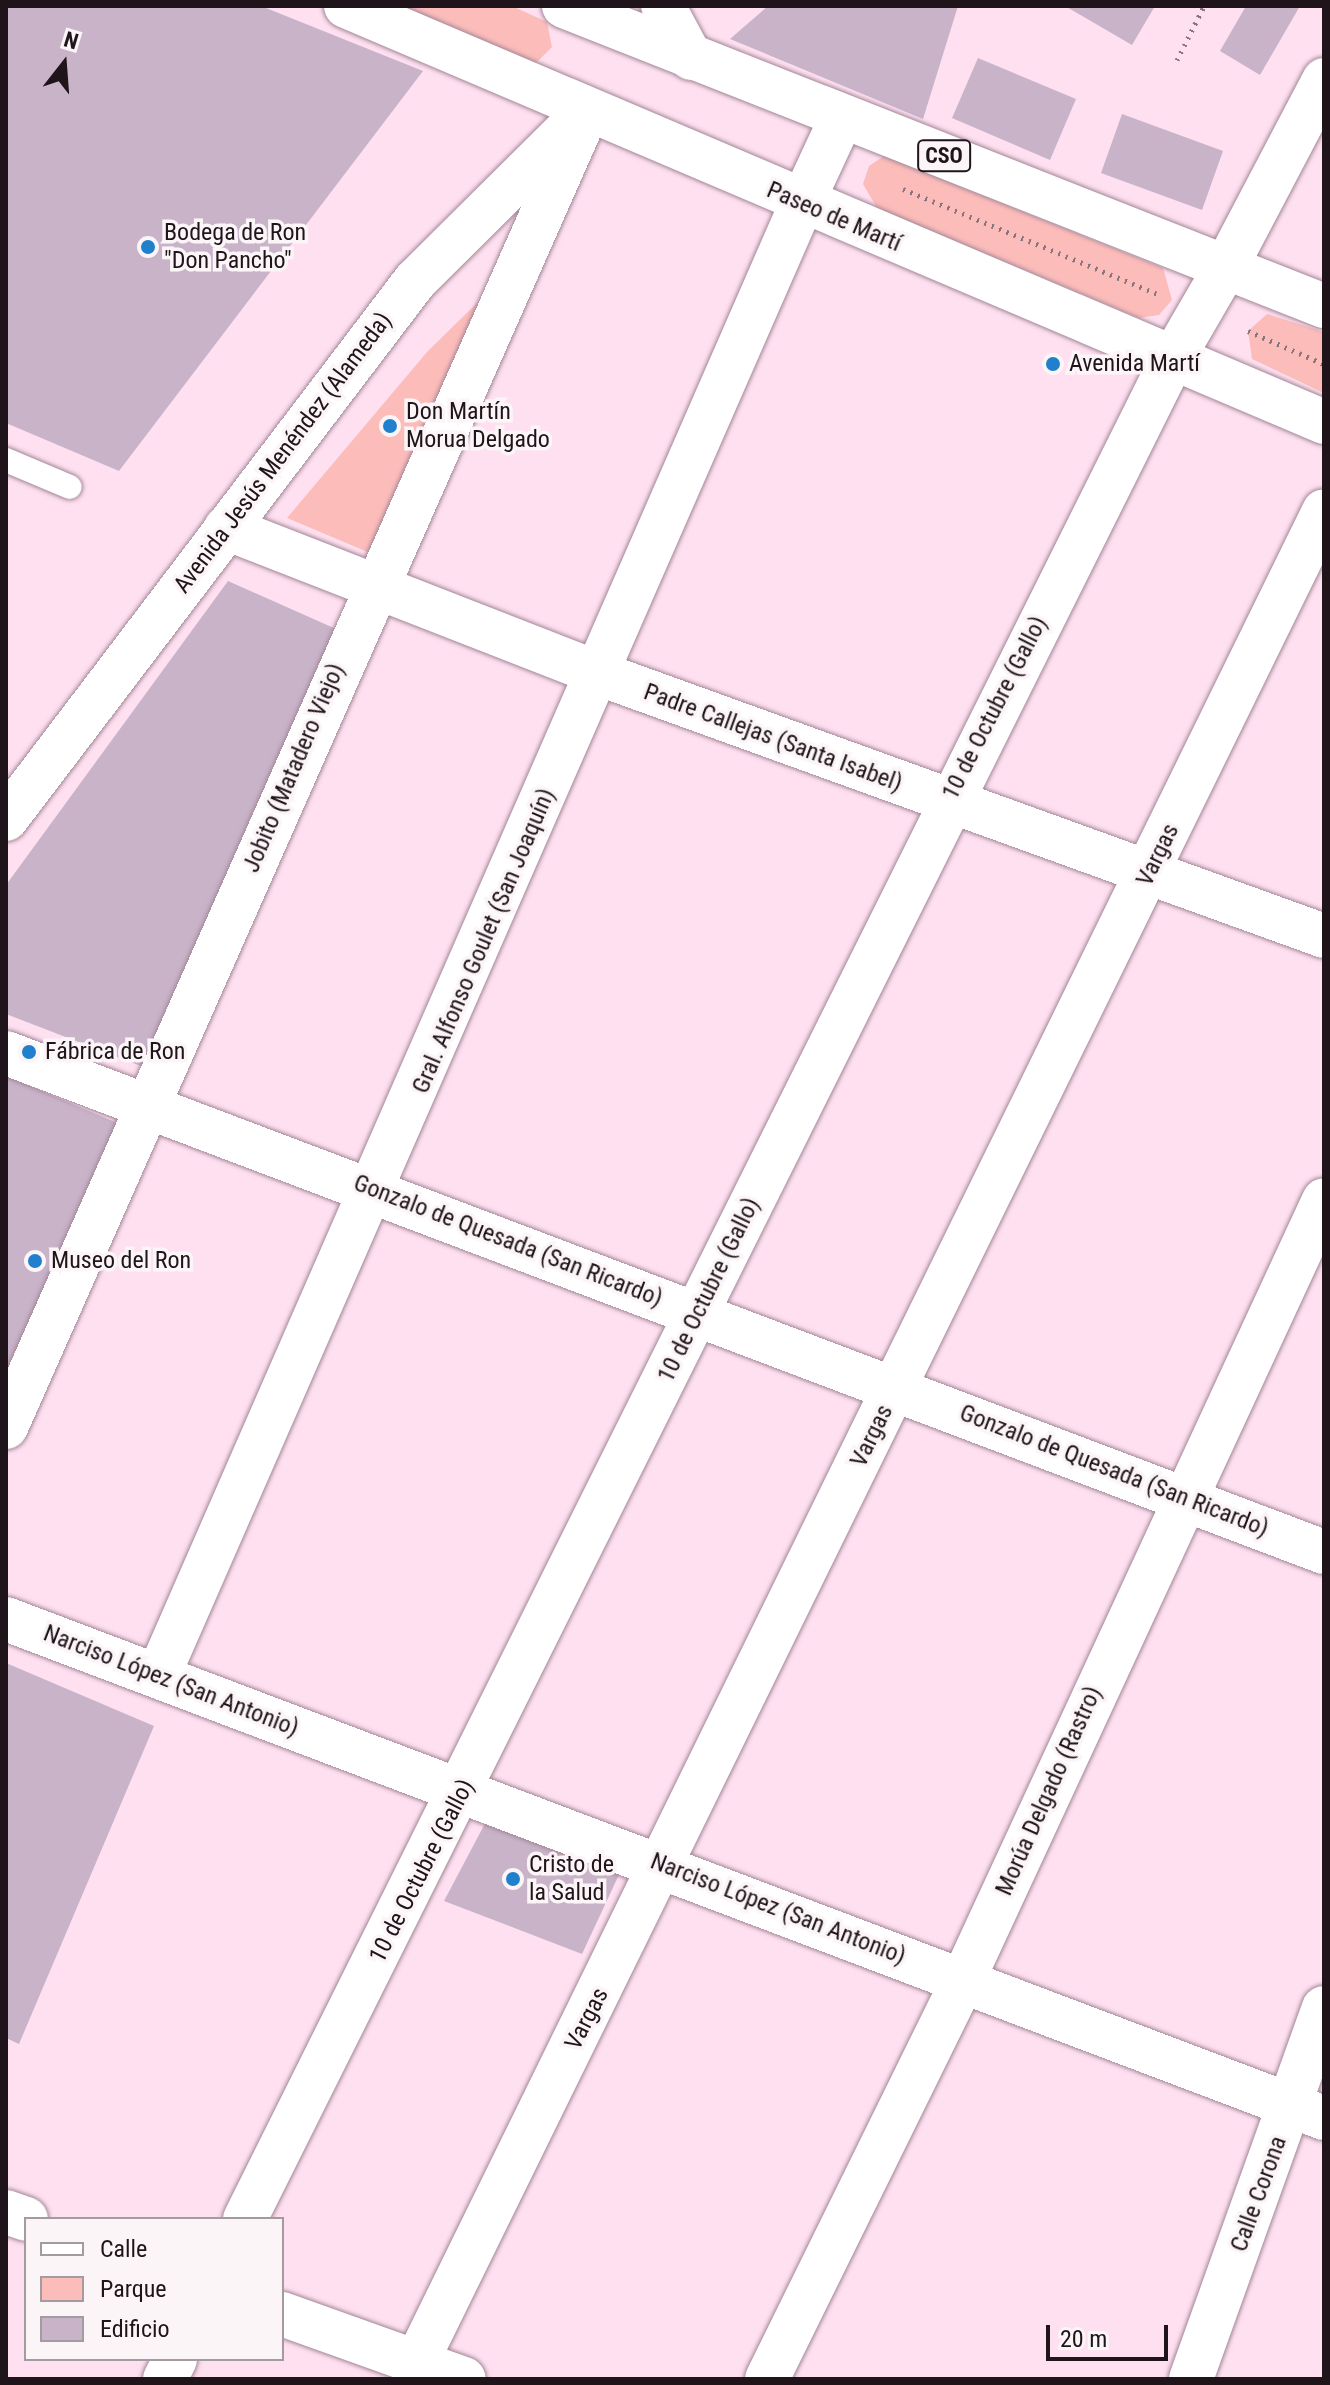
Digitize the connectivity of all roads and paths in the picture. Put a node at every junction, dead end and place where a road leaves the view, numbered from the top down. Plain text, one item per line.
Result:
1 (564, 6) edge
2 (663, 6) edge
3 (1204, 6) edge
4 (354, 8) edge
5 (691, 58) junction
6 (1177, 60) dead end
7 (1324, 80) edge
8 (587, 110) junction
9 (842, 117) junction
10 (894, 186) dead end
11 (802, 203) junction
12 (1227, 265) junction
13 (1172, 300) dead end
14 (1324, 306) edge
15 (1248, 331) dead end
16 (1172, 360) junction
17 (1324, 364) edge
18 (1324, 422) edge
19 (6, 460) edge
20 (70, 487) dead end
21 (1324, 511) edge
22 (226, 528) junction
23 (373, 584) junction
24 (600, 674) junction
25 (947, 802) junction
26 (6, 819) edge
27 (1149, 876) junction
28 (1324, 936) edge
29 (6, 1053) edge
30 (148, 1105) junction
31 (376, 1191) junction
32 (1324, 1200) edge
33 (699, 1313) junction
34 (896, 1386) junction
35 (6, 1427) edge
36 (1182, 1498) junction
37 (1324, 1552) edge
38 (6, 1619) edge
39 (159, 1674) junction
40 (462, 1792) junction
41 (664, 1865) junction
42 (963, 1980) junction
43 (1324, 2008) edge
44 (1308, 2112) edge
45 (246, 2217) edge
46 (284, 2315) edge
47 (174, 2361) edge
48 (417, 2361) junction
49 (165, 2379) edge
50 (464, 2379) edge
51 (767, 2379) edge
52 (1191, 2379) edge

1 - 5 street, CSO
2 - 5 street
3 - 6 path
4 - 8 street, Paseo de Martí
5 - 9 street, CSO
7 - 12 street
8 - 11 street, Paseo de Martí
8 - 22 street, Avenida Jesús Menéndez (Alameda)
8 - 23 street, Jobito (Matadero Viejo)
9 - 11 street, Gral. Alfonso Goulet (San Joaquín)
9 - 12 street, CSO
10 - 13 path
11 - 16 street, Paseo de Martí
11 - 24 street, Gral. Alfonso Goulet (San Joaquín)
12 - 14 street, CSO
12 - 16 street, 10 de Octubre (Gallo)
15 - 17 path
16 - 18 street, Paseo de Martí
16 - 25 street, 10 de Octubre (Gallo)
19 - 20 lane
21 - 27 street, Vargas
22 - 23 street, Padre Callejas (Santa Isabel)
22 - 26 street, Avenida Jesús Menéndez (Alameda)
23 - 24 street, Padre Callejas (Santa Isabel)
23 - 30 street, Jobito (Matadero Viejo)
24 - 25 street, Padre Callejas (Santa Isabel)
24 - 31 street, Gral. Alfonso Goulet (San Joaquín)
25 - 27 street, Padre Callejas (Santa Isabel)
25 - 33 street, 10 de Octubre (Gallo)
27 - 28 street, Padre Callejas (Santa Isabel)
27 - 34 street, Vargas
29 - 30 street, Gonzalo de Quesada (San Ricardo)
30 - 31 street, Gonzalo de Quesada (San Ricardo)
30 - 35 street, Jobito (Matadero Viejo)
31 - 33 street, Gonzalo de Quesada (San Ricardo)
31 - 39 street, Gral. Alfonso Goulet (San Joaquín)
32 - 36 street, Morúa Delgado (Rastro)
33 - 34 street, Gonzalo de Quesada (San Ricardo)
33 - 40 street, 10 de Octubre (Gallo)
34 - 36 street, Gonzalo de Quesada (San Ricardo)
34 - 41 street, Vargas
36 - 37 street, Gonzalo de Quesada (San Ricardo)
36 - 42 street, Morúa Delgado (Rastro)
38 - 39 street, Narciso López (San Antonio)
39 - 40 street, Narciso López (San Antonio)
40 - 41 street, Narciso López (San Antonio)
40 - 45 street, 10 de Octubre (Gallo)
41 - 42 street, Narciso López (San Antonio)
41 - 48 street, Vargas
42 - 44 street, Narciso López (San Antonio)
42 - 51 street, Morúa Delgado (Rastro)
43 - 44 street, Calle Corona
44 - 52 street, Calle Corona
46 - 48 street
47 - 49 street
48 - 50 street

